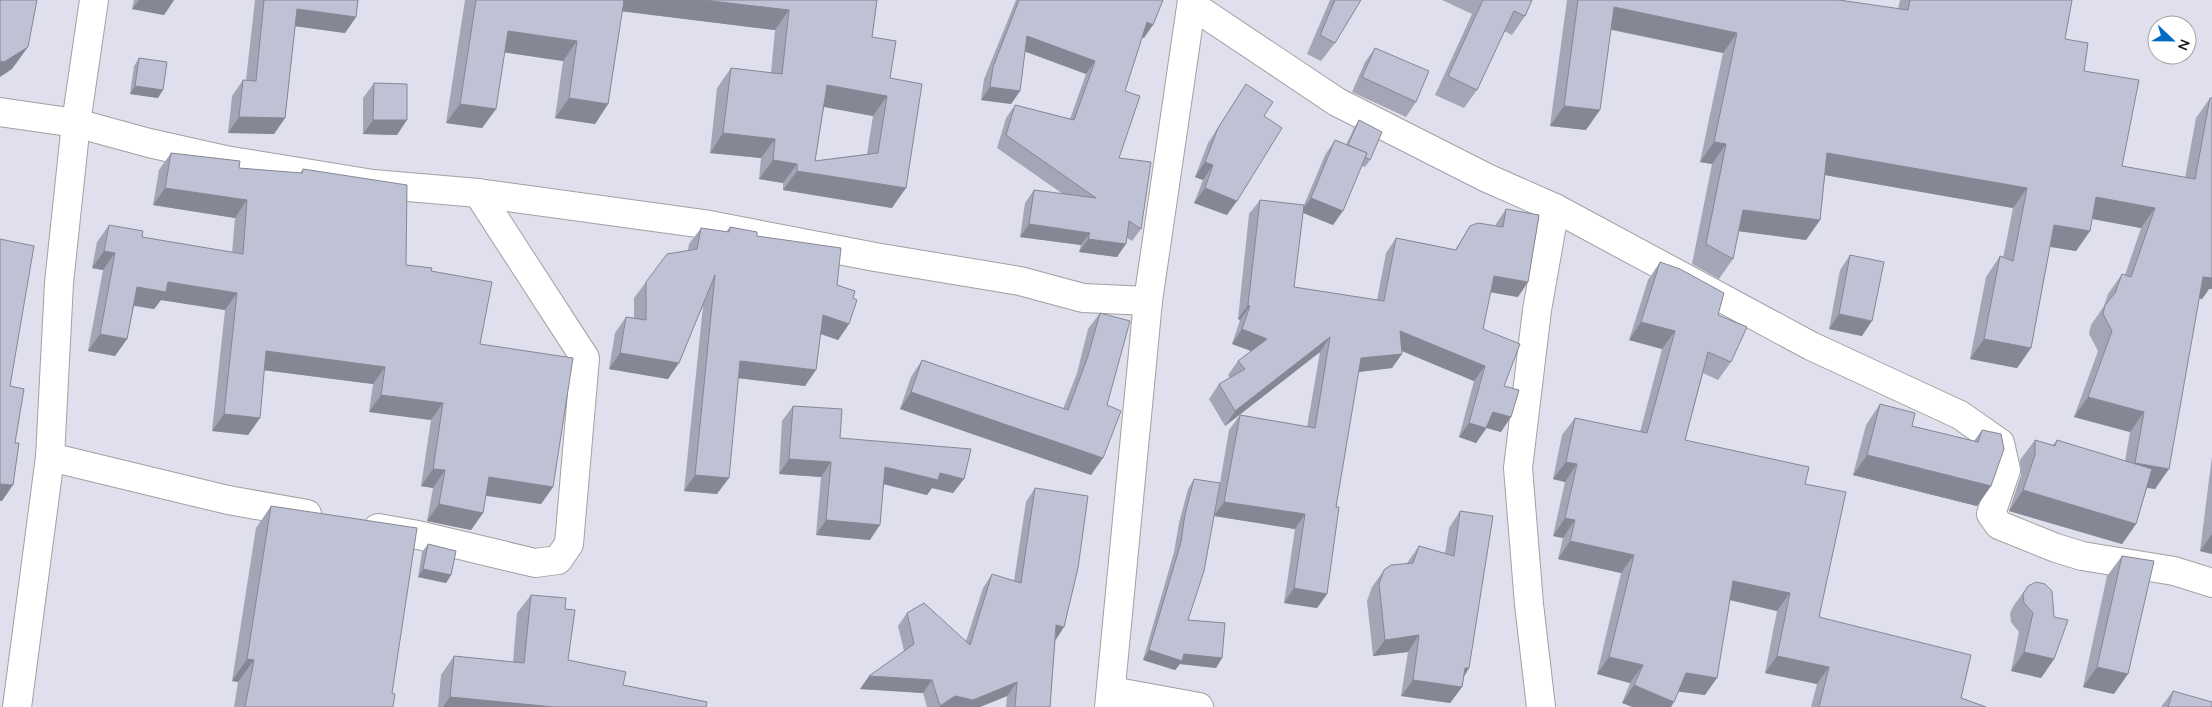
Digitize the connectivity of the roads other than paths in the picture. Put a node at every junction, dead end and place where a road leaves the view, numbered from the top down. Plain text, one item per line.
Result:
1 (94, 0) edge
2 (1192, 3) edge
3 (0, 112) edge
4 (76, 123) junction
5 (478, 193) junction
6 (1555, 208) junction
7 (1148, 301) junction
8 (50, 457) junction
9 (2212, 583) edge
10 (1110, 699) edge
11 (17, 707) edge
12 (1199, 707) edge
13 (1541, 707) edge

1 - 4 street
2 - 6 street
2 - 7 street
3 - 4 street
4 - 5 street
4 - 8 street
5 - 7 street
5 - 8 street
6 - 9 street
6 - 13 street
7 - 10 street
8 - 11 street
10 - 12 street

